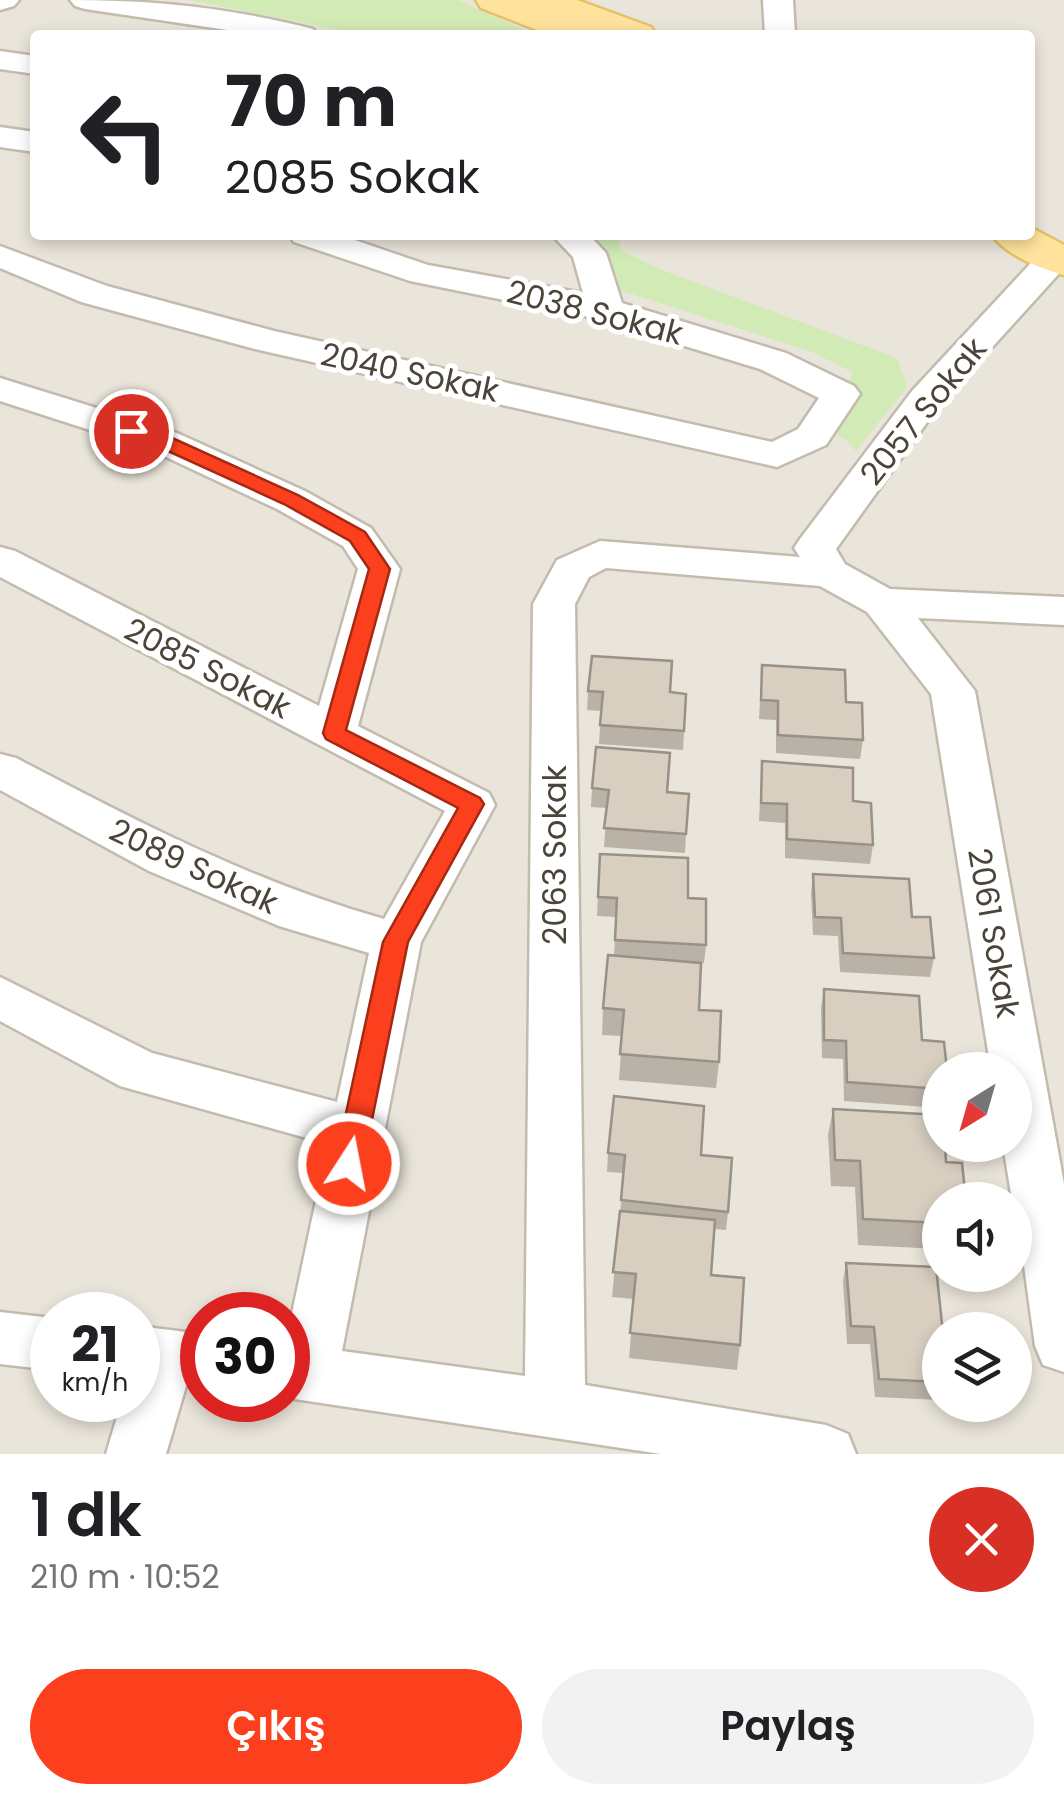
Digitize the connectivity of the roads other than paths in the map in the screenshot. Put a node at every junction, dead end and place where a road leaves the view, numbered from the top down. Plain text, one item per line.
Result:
1 (84, 0) edge
2 (494, 0) edge
3 (544, 0) edge
4 (778, 0) edge
5 (279, 30) edge
6 (570, 30) edge
7 (625, 30) edge
8 (780, 30) edge
9 (0, 60) edge
10 (30, 64) edge
11 (0, 137) edge
12 (30, 141) edge
13 (1035, 216) edge
14 (321, 240) edge
15 (575, 240) edge
16 (1031, 240) edge
17 (1061, 249) edge
18 (0, 256) edge
19 (606, 310) junction
20 (0, 388) edge
21 (818, 428) joint
22 (0, 560) edge
23 (829, 573) junction
24 (882, 602) junction
25 (1064, 610) edge
26 (334, 733) junction
27 (0, 770) edge
28 (396, 942) junction
29 (0, 997) edge
30 (356, 1129) junction
31 (310, 1322) edge
32 (0, 1338) edge
33 (30, 1341) edge
34 (1064, 1346) edge
35 (168, 1357) edge
36 (310, 1374) edge
37 (586, 1426) edge
38 (136, 1454) edge
39 (826, 1454) edge

1 - 5 street
2 - 6 main road
3 - 7 main road
4 - 8 street
9 - 10 street
11 - 12 street
13 - 17 main road
14 - 19 street, 2038 Sokak
15 - 19 street
16 - 17 main road
17 - 23 street, 2057 Sokak
18 - 21 street, 2040 Sokak
19 - 21 street, 2038 Sokak
20 - 26 street
22 - 26 street, 2085 Sokak
23 - 24 street, 2061 Sokak
23 - 37 street, 2063 Sokak
24 - 25 street
24 - 34 street, 2061 Sokak
26 - 28 street, 2085 Sokak
27 - 28 street, 2089 Sokak
28 - 30 street, 2085 Sokak
29 - 30 street
30 - 31 street, 2085 Sokak
32 - 33 street
35 - 38 street
36 - 37 street
37 - 39 street

